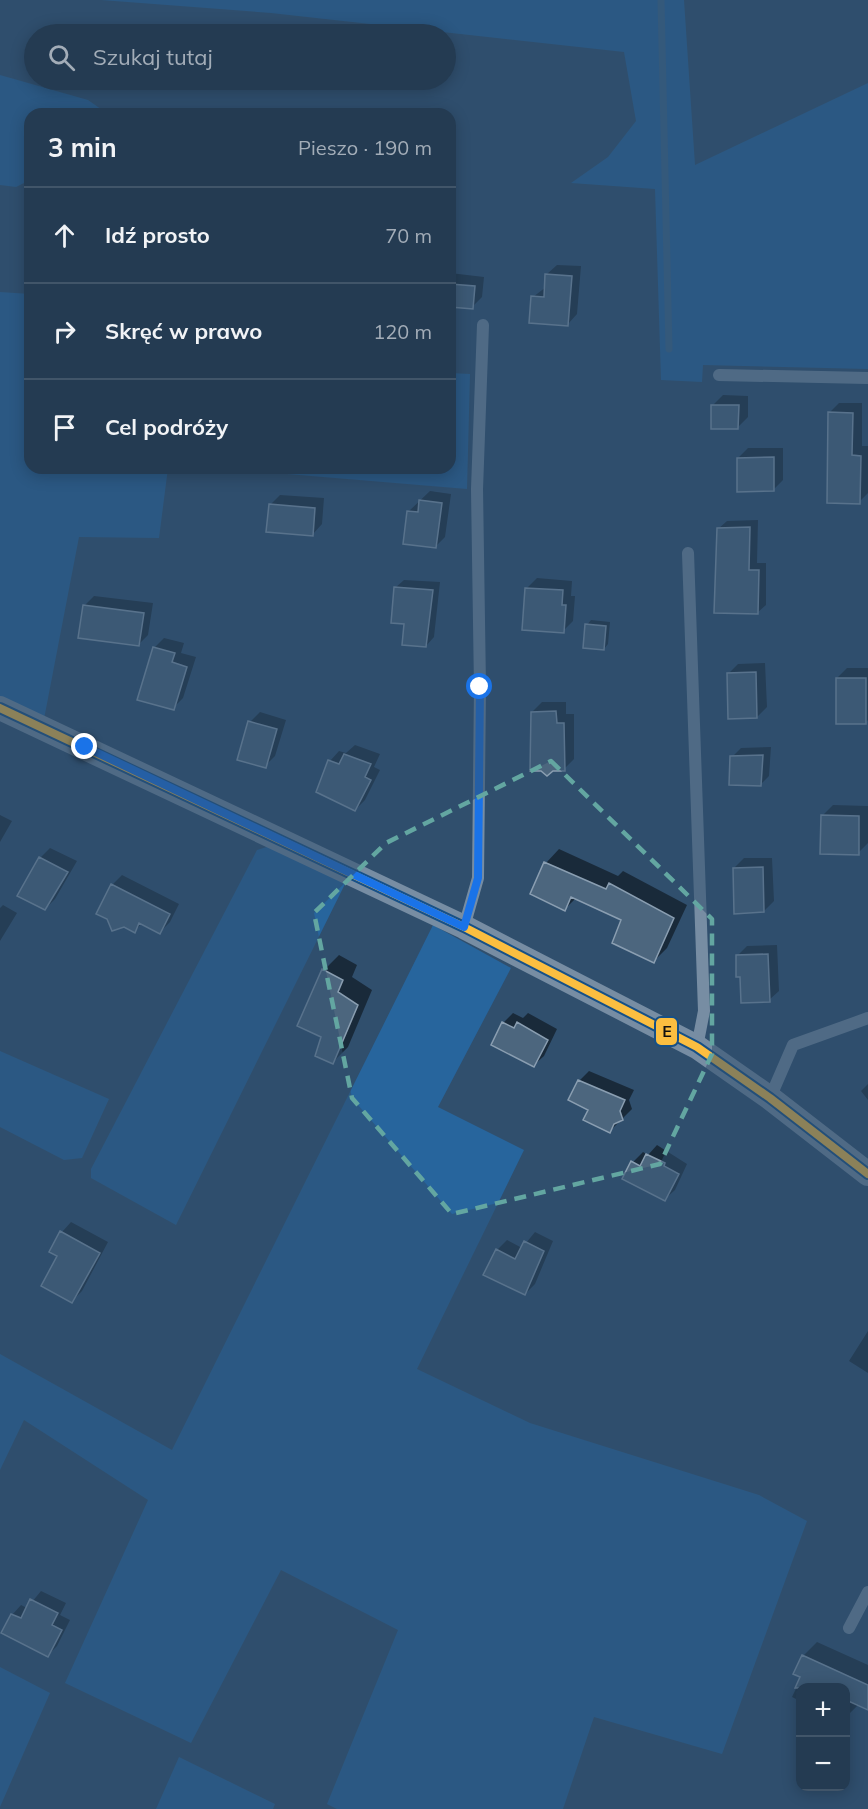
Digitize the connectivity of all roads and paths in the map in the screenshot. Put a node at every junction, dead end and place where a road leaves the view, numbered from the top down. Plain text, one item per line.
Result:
1 (483, 325) dead end
2 (719, 375) dead end
3 (868, 378) edge
4 (688, 553) dead end
5 (0, 708) edge
6 (464, 927) junction
7 (868, 1018) edge
8 (698, 1047) junction
9 (770, 1098) junction
10 (868, 1174) edge
11 (868, 1592) edge
12 (849, 1628) dead end

1 - 6 lane
2 - 3 lane
4 - 8 lane
5 - 6 street
6 - 8 street
7 - 9 lane
8 - 9 street
9 - 10 street
11 - 12 lane

